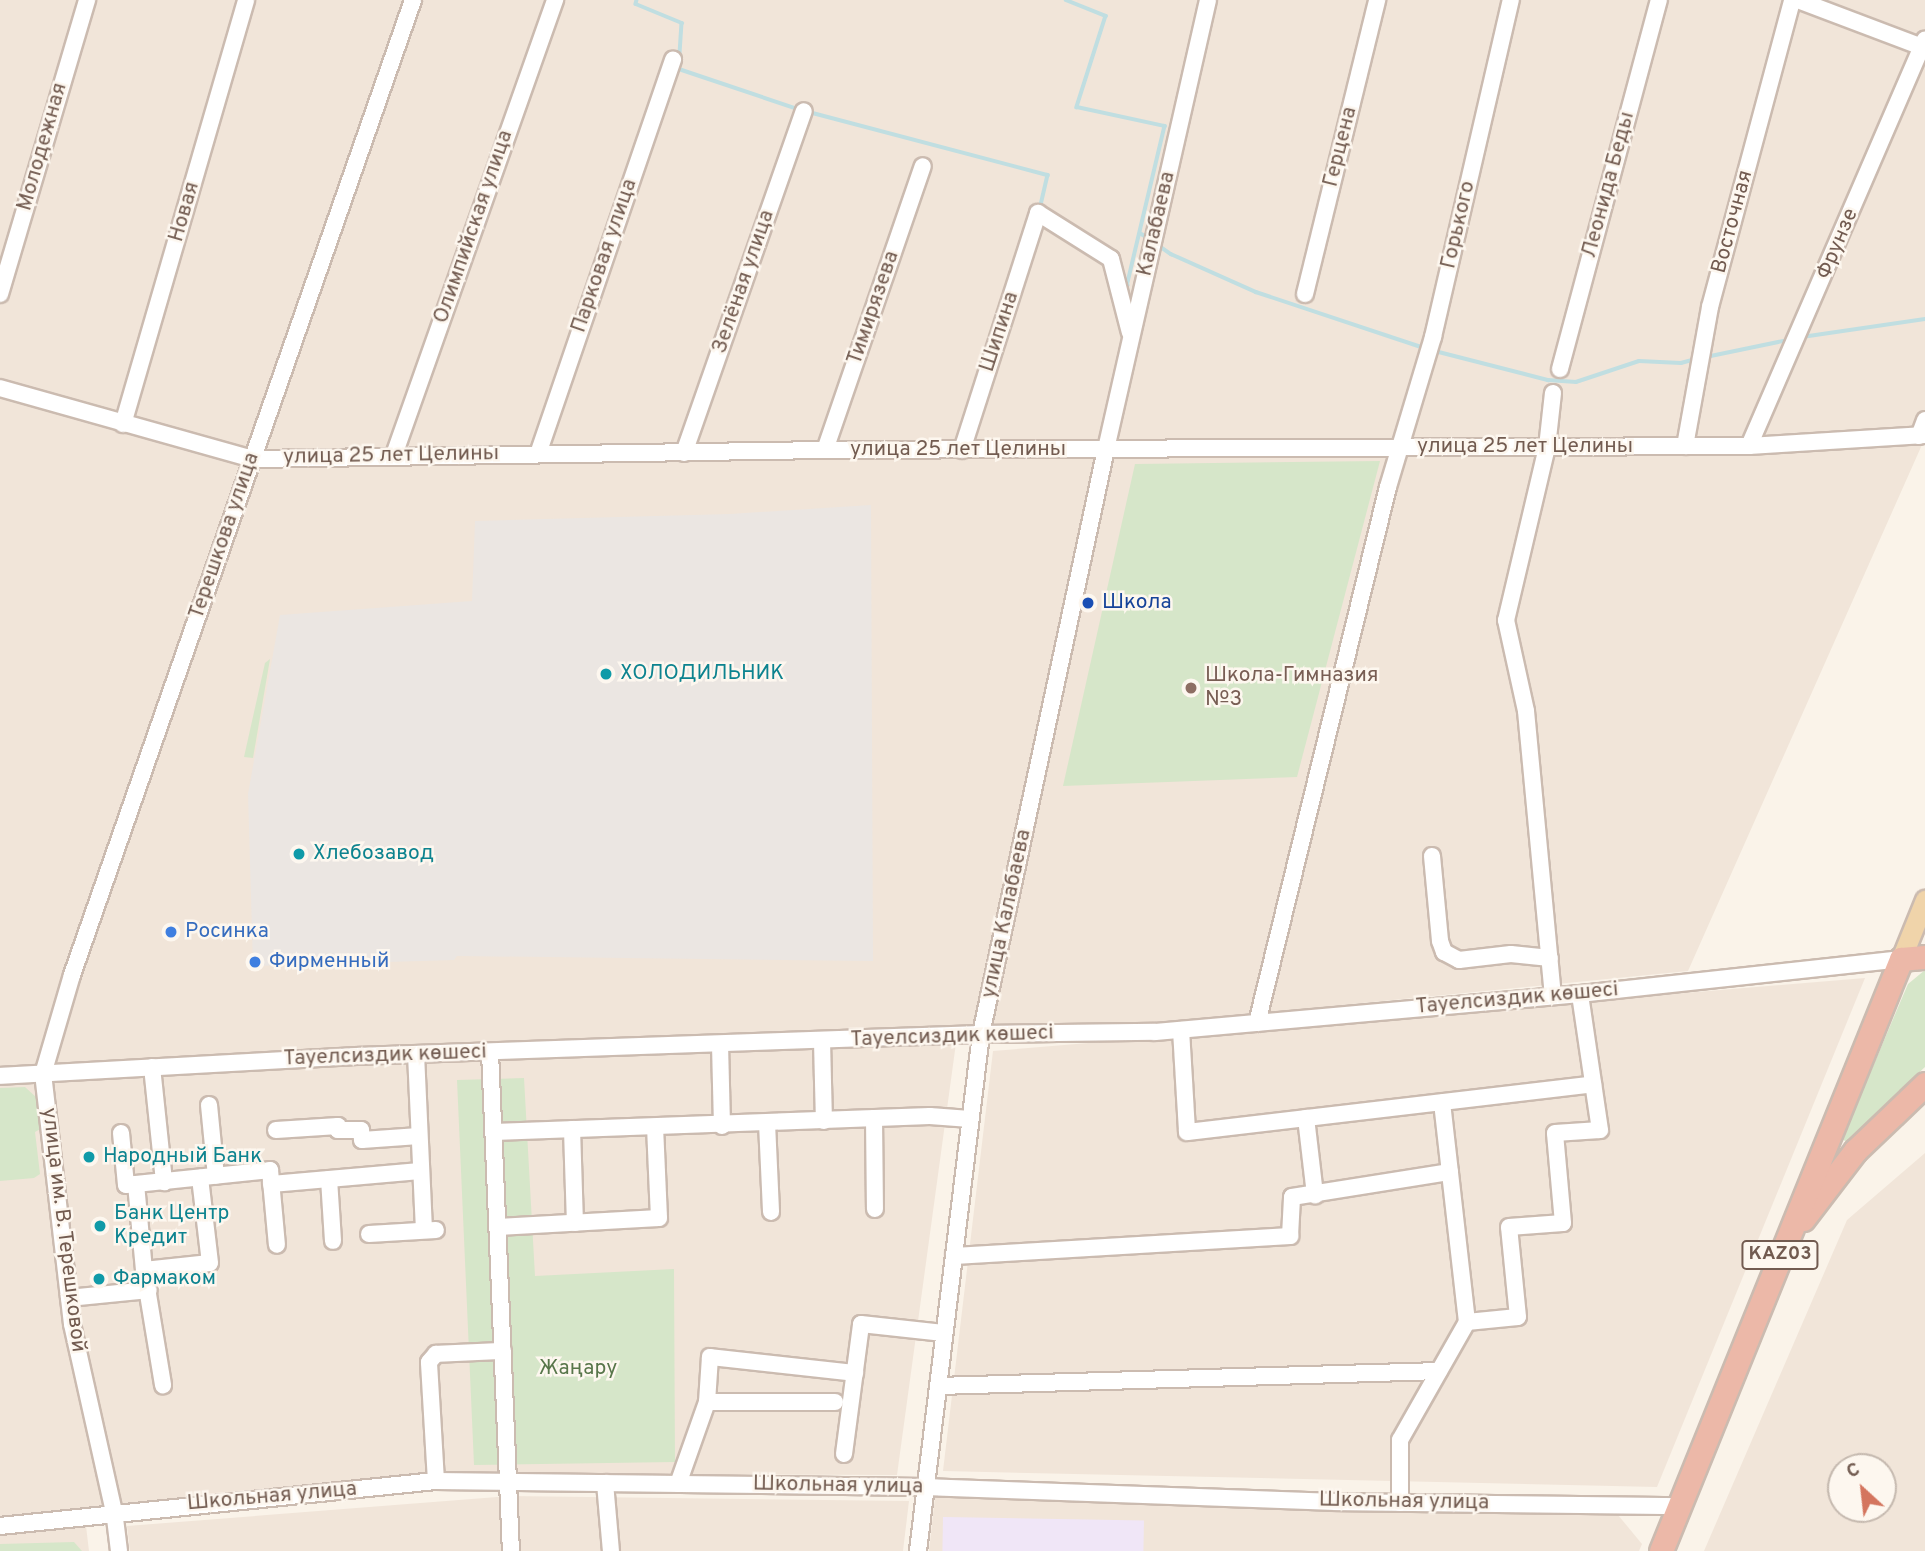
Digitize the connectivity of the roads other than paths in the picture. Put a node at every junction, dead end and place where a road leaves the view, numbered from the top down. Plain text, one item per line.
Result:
1 (87, 0) edge
2 (246, 0) edge
3 (412, 0) edge
4 (555, 0) edge
5 (1208, 0) edge
6 (1377, 0) edge
7 (1511, 0) edge
8 (1659, 0) edge
9 (1792, 0) edge
10 (1798, 0) edge
11 (1924, 45) edge
12 (673, 58) dead end
13 (804, 111) dead end
14 (923, 166) dead end
15 (0, 294) edge
16 (1305, 294) dead end
17 (1131, 336) junction
18 (1559, 369) dead end
19 (0, 388) edge
20 (1553, 393) dead end
21 (1925, 420) edge
22 (123, 424) junction
23 (1922, 436) edge
24 (1685, 446) junction
25 (1749, 446) junction
26 (1547, 447) junction
27 (1401, 448) junction
28 (1106, 449) junction
29 (825, 450) junction
30 (962, 450) junction
31 (684, 453) junction
32 (538, 454) junction
33 (394, 455) junction
34 (252, 459) junction
35 (1432, 856) dead end
36 (1925, 900) edge
37 (1925, 957) edge
38 (1550, 958) junction
39 (1901, 959) junction
40 (1580, 994) junction
41 (1553, 996) junction
42 (1257, 1023) junction
43 (1181, 1030) junction
44 (981, 1034) junction
45 (822, 1041) junction
46 (720, 1044) junction
47 (491, 1052) junction
48 (415, 1054) junction
49 (152, 1067) junction
50 (43, 1074) junction
51 (0, 1076) edge
52 (1593, 1084) junction
53 (1925, 1084) edge
54 (1442, 1101) junction
55 (209, 1105) dead end
56 (874, 1118) junction
57 (1306, 1118) junction
58 (970, 1119) junction
59 (824, 1121) junction
60 (766, 1124) junction
61 (722, 1126) junction
62 (656, 1128) junction
63 (572, 1129) junction
64 (276, 1130) dead end
65 (494, 1132) junction
66 (121, 1133) dead end
67 (419, 1136) junction
68 (420, 1171) junction
69 (1450, 1172) junction
70 (208, 1177) junction
71 (329, 1179) junction
72 (164, 1182) junction
73 (136, 1184) junction
74 (271, 1184) junction
75 (1315, 1195) junction
76 (875, 1209) dead end
77 (771, 1212) dead end
78 (575, 1223) junction
79 (498, 1227) junction
80 (369, 1234) dead end
81 (333, 1241) dead end
82 (1784, 1243) junction
83 (277, 1245) dead end
84 (954, 1256) junction
85 (144, 1270) junction
86 (149, 1290) junction
87 (69, 1298) junction
88 (1467, 1322) junction
89 (944, 1333) junction
90 (503, 1351) junction
91 (1439, 1371) junction
92 (855, 1373) junction
93 (163, 1385) dead end
94 (938, 1386) junction
95 (707, 1402) junction
96 (835, 1402) dead end
97 (844, 1454) dead end
98 (509, 1480) junction
99 (436, 1481) junction
100 (605, 1483) junction
101 (678, 1484) junction
102 (925, 1487) junction
103 (1401, 1503) junction
104 (1677, 1506) junction
105 (114, 1512) junction
106 (0, 1526) edge
107 (119, 1551) edge
108 (511, 1551) edge
109 (611, 1551) edge
110 (918, 1551) edge
111 (1661, 1551) edge

1 - 15 street, Молодежная
2 - 22 street, Новая
3 - 34 street, Терешкова улица
4 - 33 street, Олимпийская улица
5 - 17 street, Калабаева
6 - 16 street, Герцена
7 - 27 street, Горького
8 - 18 street, Леонида Беды
9 - 24 street, Восточная
10 - 11 street
11 - 25 street, Фрунзе
12 - 32 street, Парковая улица
13 - 31 street, Зелёная улица
14 - 29 street, Тимирязева
17 - 28 street, Калабаева
17 - 30 street, Шипина
19 - 22 street, улица 25 лет Целины
20 - 26 street
21 - 23 street
22 - 34 street, улица 25 лет Целины
23 - 25 street, улица 25 лет Целины
24 - 25 street, улица 25 лет Целины
24 - 26 street, улица 25 лет Целины
26 - 27 street, улица 25 лет Целины
26 - 38 street
27 - 28 street, улица 25 лет Целины
27 - 42 street, Горького
28 - 30 street, улица 25 лет Целины
28 - 44 street, улица Калабаева
29 - 30 street, улица 25 лет Целины
29 - 31 street, улица 25 лет Целины
31 - 32 street, улица 25 лет Целины
32 - 33 street, улица 25 лет Целины
33 - 34 street, улица 25 лет Целины
34 - 50 street, Терешкова улица
35 - 38 street
36 - 39 main road
37 - 39 highway
38 - 41 street
39 - 40 street, Тауелсиздик көшесі
39 - 82 highway, KАZ03
40 - 41 street, Тауелсиздик көшесі
40 - 52 street
41 - 42 street, Тауелсиздик көшесі
42 - 43 street, Тауелсиздик көшесі
43 - 44 street, Тауелсиздик көшесі
43 - 57 street
44 - 45 street, Тауелсиздик көшесі
44 - 58 street, улица Калабаева
45 - 46 street, Тауелсиздик көшесі
45 - 59 street
46 - 47 street, Тауелсиздик көшесі
46 - 61 street
47 - 48 street, Тауелсиздик көшесі
47 - 65 street
48 - 49 street, Тауелсиздик көшесі
48 - 67 street
49 - 50 street, Тауелсиздик көшесі
49 - 72 street
50 - 51 street, Тауелсиздик көшесі
50 - 87 street, улица им. В. Терешковой
52 - 54 street
52 - 88 street
53 - 82 highway, KАZ03
54 - 57 street
54 - 69 street
55 - 70 street
56 - 58 street
56 - 59 street
56 - 76 street
57 - 75 street
58 - 84 street, улица Калабаева
59 - 60 street
60 - 61 street
60 - 77 street
61 - 62 street
62 - 63 street
62 - 78 street
63 - 65 street
63 - 78 street
64 - 67 street
65 - 79 street
66 - 73 street
67 - 68 street
68 - 71 street
68 - 80 street
69 - 75 street
69 - 88 street
70 - 72 street
70 - 74 street
70 - 85 street
71 - 74 street
71 - 81 street
72 - 73 street
73 - 85 street
74 - 83 street
75 - 84 street
78 - 79 street
79 - 90 street
82 - 104 highway, KАZ03
84 - 89 street, улица Калабаева
85 - 86 street
86 - 87 street
86 - 93 street
87 - 105 street, улица им. В. Терешковой
88 - 91 street
89 - 92 street
89 - 94 street, улица Калабаева
90 - 98 street
90 - 99 street
91 - 94 street
91 - 103 street
92 - 95 street
92 - 97 street
94 - 102 street, улица Калабаева
95 - 96 street
95 - 101 street
98 - 99 street, Школьная улица
98 - 100 street, Школьная улица
98 - 108 street
99 - 105 street, Школьная улица
100 - 101 street, Школьная улица
100 - 109 street
101 - 102 street, Школьная улица
102 - 103 street, Школьная улица
102 - 110 street, улица Калабаева
103 - 104 street, Школьная улица
104 - 111 highway, KАZ03
105 - 106 street, Школьная улица
105 - 107 street, улица им. В. Терешковой

